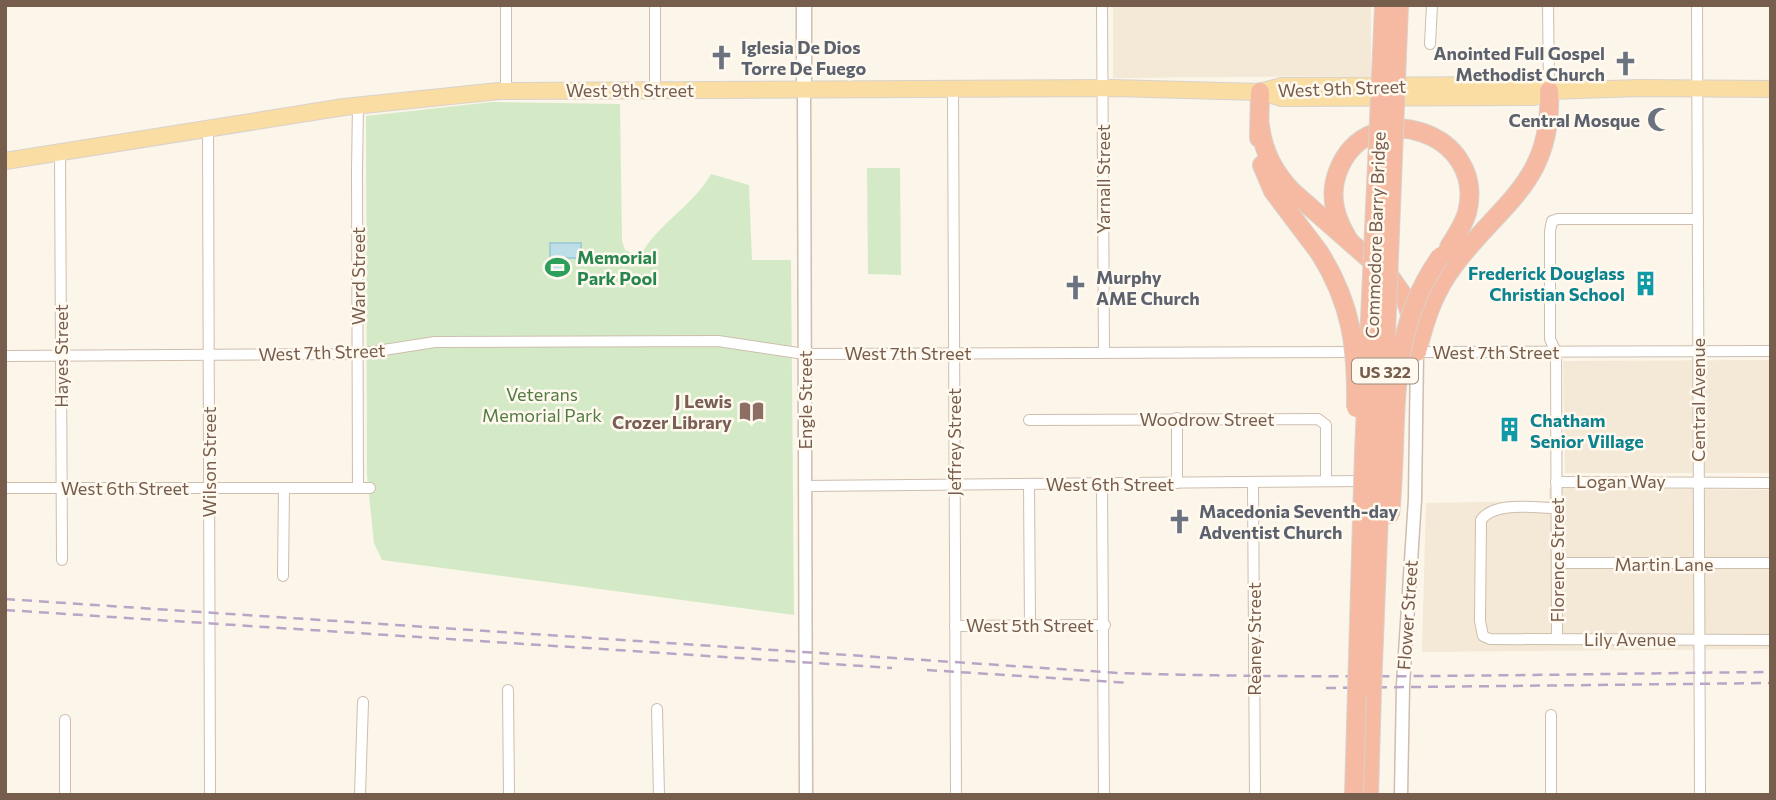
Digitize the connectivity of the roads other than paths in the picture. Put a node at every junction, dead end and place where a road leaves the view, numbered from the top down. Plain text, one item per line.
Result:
1 (506, 5) edge
2 (655, 5) edge
3 (804, 5) edge
4 (1102, 5) edge
5 (1384, 5) edge
6 (1399, 5) edge
7 (1432, 5) edge
8 (1548, 5) edge
9 (1697, 5) edge
10 (1430, 44) dead end
11 (1390, 54) junction
12 (1102, 88) junction
13 (1697, 88) junction
14 (953, 89) junction
15 (1771, 89) edge
16 (655, 90) junction
17 (804, 90) junction
18 (506, 91) junction
19 (1549, 91) junction
20 (1260, 92) junction
21 (358, 106) junction
22 (1260, 125) junction
23 (208, 129) junction
24 (60, 152) junction
25 (5, 161) edge
26 (1530, 177) junction
27 (1698, 219) junction
28 (1350, 242) junction
29 (1445, 251) junction
30 (1771, 351) edge
31 (1417, 352) junction
32 (1556, 352) junction
33 (1698, 352) junction
34 (954, 353) junction
35 (1104, 353) junction
36 (358, 354) junction
37 (805, 354) junction
38 (61, 355) junction
39 (209, 355) junction
40 (5, 356) edge
41 (1177, 418) junction
42 (1029, 420) dead end
43 (1415, 480) junction
44 (1326, 481) junction
45 (1699, 481) junction
46 (1556, 482) junction
47 (1177, 483) junction
48 (1253, 483) junction
49 (1771, 483) edge
50 (1029, 484) junction
51 (1102, 484) junction
52 (954, 485) junction
53 (805, 486) junction
54 (5, 488) edge
55 (60, 488) junction
56 (210, 488) junction
57 (284, 488) junction
58 (358, 488) junction
59 (370, 488) dead end
60 (1556, 508) junction
61 (62, 560) dead end
62 (1557, 563) junction
63 (1699, 564) junction
64 (1771, 564) edge
65 (283, 576) dead end
66 (1030, 625) junction
67 (1105, 625) junction
68 (955, 626) junction
69 (1557, 639) junction
70 (1699, 640) junction
71 (1771, 640) edge
72 (1358, 674) junction
73 (1372, 689) junction
74 (508, 690) dead end
75 (363, 702) dead end
76 (657, 709) dead end
77 (1551, 715) dead end
78 (65, 720) dead end
79 (65, 795) edge
80 (210, 795) edge
81 (360, 795) edge
82 (509, 795) edge
83 (659, 795) edge
84 (806, 795) edge
85 (956, 795) edge
86 (1104, 795) edge
87 (1255, 795) edge
88 (1353, 795) edge
89 (1368, 795) edge
90 (1401, 795) edge
91 (1552, 795) edge
92 (1700, 795) edge

1 - 18 street
2 - 16 street
3 - 17 main road, Engle Street
4 - 12 street, Yarnall Street
5 - 11 highway, US 322
6 - 11 highway, US 322
7 - 10 street
8 - 19 street
9 - 13 street, Central Avenue
11 - 72 highway, Commodore Barry Bridge / US 322, bridge
11 - 73 highway, Commodore Barry Bridge / US 322, bridge
12 - 14 main road, West 9th Street
12 - 20 main road, West 9th Street
12 - 35 street, Yarnall Street
13 - 15 main road, West 9th Street
13 - 19 main road, West 9th Street
13 - 27 street, Central Avenue
14 - 17 main road, West 9th Street
14 - 34 street, Jeffrey Street
16 - 17 main road, West 9th Street
16 - 18 main road, West 9th Street
17 - 37 street, Engle Street
18 - 21 main road, West 9th Street
19 - 20 main road, West 9th Street
19 - 26 highway
20 - 22 highway
21 - 23 main road, West 9th Street
21 - 36 street, Ward Street
22 - 28 highway
22 - 72 highway, bridge
23 - 24 main road, West 9th Street
23 - 39 street, Wilson Street
24 - 25 main road, West 9th Street
24 - 38 street, Hayes Street
26 - 29 highway
26 - 31 highway
27 - 32 street, Florence Street
27 - 33 street, Central Avenue
28 - 29 highway
28 - 31 highway
29 - 73 highway, bridge
30 - 33 street, West 7th Street
31 - 32 street, West 7th Street
31 - 35 street, West 7th Street
31 - 43 street, Flower Street
32 - 33 street, West 7th Street
32 - 46 street, Florence Street
33 - 45 street, Central Avenue
34 - 35 street, West 7th Street
34 - 37 street, West 7th Street
34 - 52 street, Jeffrey Street
36 - 37 street, West 7th Street
36 - 39 street, West 7th Street
36 - 58 street, Ward Street
37 - 53 street, Engle Street
38 - 39 street, West 7th Street
38 - 40 street, West 7th Street
38 - 55 street, Hayes Street
39 - 56 street, Wilson Street
41 - 42 street, Woodrow Street
41 - 44 street, Woodrow Street
41 - 47 street
43 - 44 street, West 6th Street
43 - 90 street, Flower Street
44 - 48 street, West 6th Street
45 - 46 street, Logan Way
45 - 49 street, Logan Way
45 - 63 street, Central Avenue
46 - 60 street, Florence Street
47 - 48 street, West 6th Street
47 - 51 street, West 6th Street
48 - 87 street, Reaney Street
50 - 51 street, West 6th Street
50 - 52 street, West 6th Street
50 - 66 street
51 - 67 street
52 - 53 street, West 6th Street
52 - 68 street, Jeffrey Street
53 - 84 street, Engle Street
54 - 55 street, West 6th Street
55 - 56 street, West 6th Street
55 - 61 street, Hayes Street
56 - 57 street, West 6th Street
56 - 80 street, Wilson Street
57 - 58 street, West 6th Street
57 - 65 street
58 - 59 street, West 6th Street
60 - 62 street, Florence Street
60 - 69 street, Lily Avenue
62 - 63 street, Martin Lane
62 - 69 street, Florence Street
63 - 64 street, Martin Lane
63 - 70 street, Central Avenue
66 - 67 street, West 5th Street
66 - 68 street, West 5th Street
67 - 86 street
68 - 85 street, Jeffrey Street
69 - 70 street, Lily Avenue
70 - 71 street, Lily Avenue
70 - 92 street, Central Avenue
72 - 88 highway, Commodore Barry Bridge / US 322, bridge
73 - 89 highway, Commodore Barry Bridge / US 322
74 - 82 street
75 - 81 street
76 - 83 street
77 - 91 street
78 - 79 street

